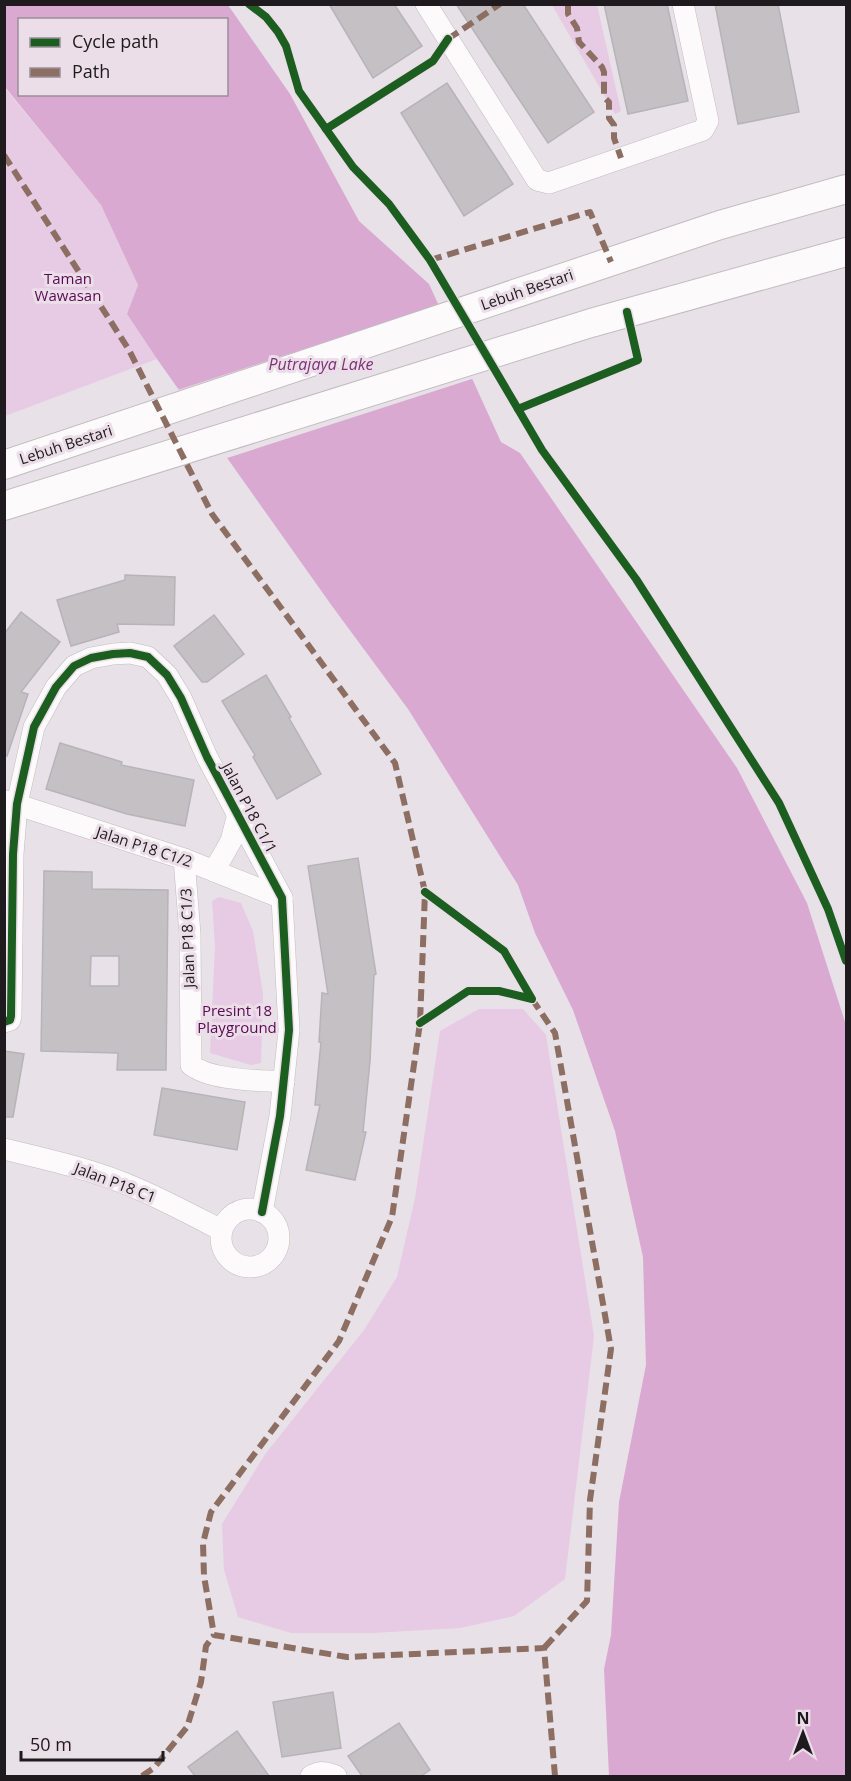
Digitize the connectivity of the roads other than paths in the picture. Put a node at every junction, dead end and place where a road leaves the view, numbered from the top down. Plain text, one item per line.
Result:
1 (426, 4) edge
2 (683, 4) edge
3 (846, 174) edge
4 (846, 189) edge
5 (720, 225) junction
6 (846, 252) edge
7 (846, 271) edge
8 (770, 272) junction
9 (4, 465) edge
10 (4, 506) edge
11 (11, 802) edge
12 (238, 814) junction
13 (184, 859) junction
14 (214, 871) junction
15 (282, 898) junction
16 (4, 1022) edge
17 (284, 1082) junction
18 (4, 1149) edge
19 (262, 1212) junction
20 (221, 1230) junction
21 (311, 1776) edge
22 (336, 1776) edge

1 - 2 street
3 - 5 main road
4 - 5 main road, Lebuh Bestari
5 - 9 main road, Lebuh Bestari
6 - 8 main road
7 - 8 main road
8 - 10 main road
11 - 12 street, Jalan P18 C1/1
11 - 13 street, Jalan P18 C1/2
11 - 16 street, Jalan P18 C1/1
12 - 14 street
12 - 15 street, Jalan P18 C1/1
13 - 14 street, Jalan P18 C1/2
13 - 17 street, Jalan P18 C1/3
14 - 15 street, Jalan P18 C1/2
15 - 17 street, Jalan P18 C1/1
17 - 19 street, Jalan P18 C1/1
18 - 20 street, Jalan P18 C1
19 - 20 street
19 - 20 street
21 - 22 street

